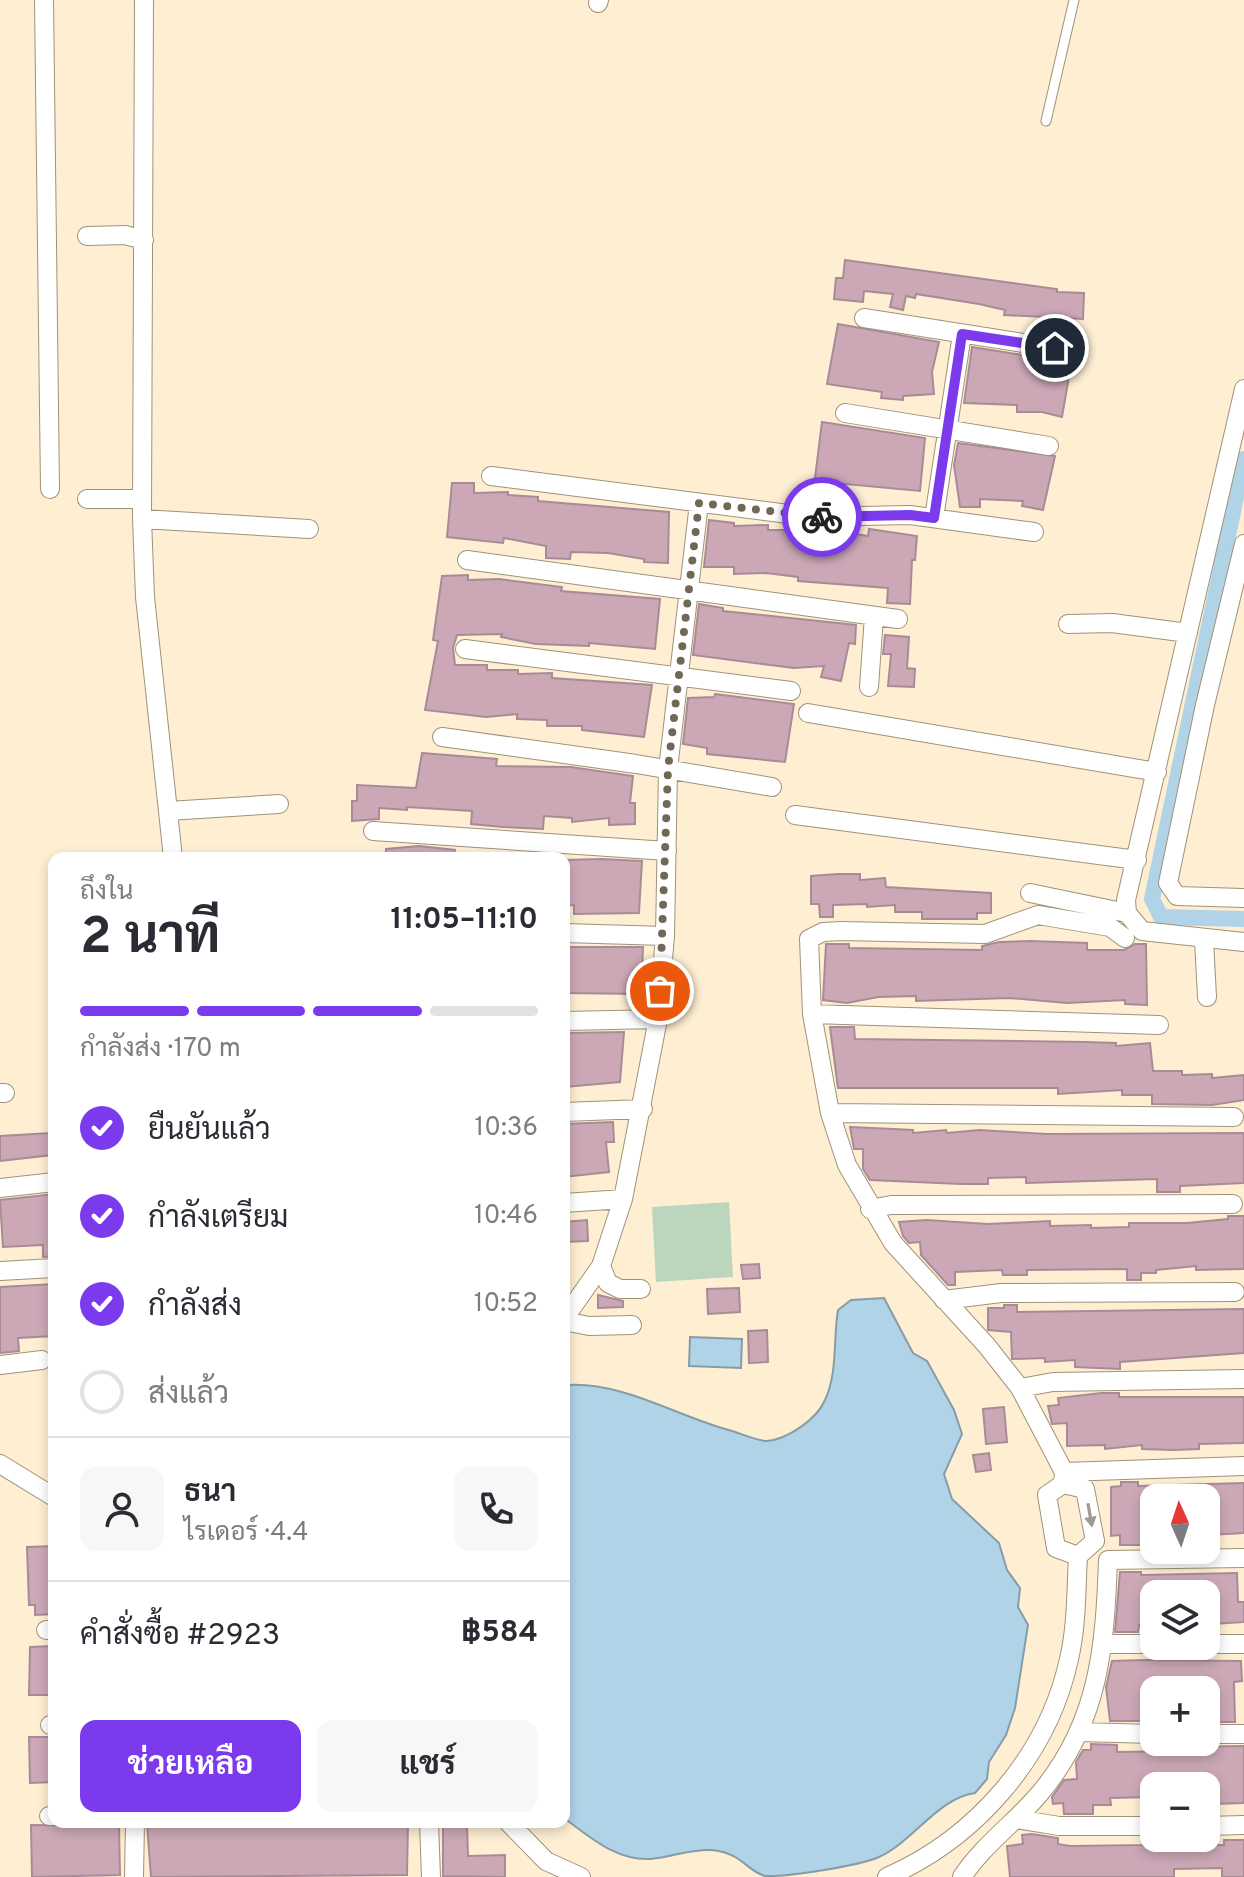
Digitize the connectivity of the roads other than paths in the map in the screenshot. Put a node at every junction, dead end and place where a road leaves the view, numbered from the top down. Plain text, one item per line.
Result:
1 (44, 0) edge
2 (144, 0) edge
3 (1074, 0) edge
4 (1046, 121) dead end
5 (87, 236) dead end
6 (144, 240) junction
7 (864, 318) dead end
8 (962, 334) junction
9 (1055, 348) dead end
10 (1244, 389) edge
11 (845, 413) dead end
12 (947, 430) junction
13 (1049, 446) dead end
14 (491, 476) dead end
15 (50, 489) dead end
16 (87, 499) dead end
17 (142, 499) junction
18 (699, 503) junction
19 (934, 518) junction
20 (142, 519) junction
21 (309, 529) dead end
22 (1034, 532) dead end
23 (1244, 544) edge
24 (467, 560) dead end
25 (1239, 586) edge
26 (688, 591) junction
27 (874, 616) junction
28 (898, 619) dead end
29 (1068, 624) dead end
30 (1188, 633) junction
31 (465, 649) dead end
32 (678, 678) junction
33 (869, 687) dead end
34 (791, 691) dead end
35 (808, 713) dead end
36 (442, 737) dead end
37 (668, 769) junction
38 (1157, 772) junction
39 (772, 787) dead end
40 (279, 804) dead end
41 (168, 811) junction
42 (795, 815) dead end
43 (373, 831) dead end
44 (667, 851) junction
45 (172, 852) edge
46 (1137, 860) junction
47 (1030, 893) dead end
48 (1244, 898) edge
49 (1127, 913) junction
50 (570, 933) edge
51 (665, 936) junction
52 (1125, 938) dead end
53 (1204, 940) junction
54 (1244, 942) edge
55 (1207, 997) dead end
56 (812, 1014) junction
57 (658, 1019) junction
58 (570, 1021) edge
59 (1159, 1025) dead end
60 (643, 1109) junction
61 (570, 1112) edge
62 (830, 1113) junction
63 (1234, 1117) dead end
64 (48, 1183) edge
65 (0, 1188) edge
66 (623, 1199) junction
67 (570, 1203) edge
68 (1233, 1204) dead end
69 (870, 1209) junction
70 (601, 1266) junction
71 (48, 1268) edge
72 (0, 1271) edge
73 (641, 1289) dead end
74 (1235, 1292) dead end
75 (573, 1296) edge
76 (944, 1300) junction
77 (570, 1321) edge
78 (632, 1325) dead end
79 (42, 1360) dead end
80 (0, 1365) edge
81 (1244, 1379) edge
82 (1020, 1388) junction
83 (0, 1464) edge
84 (1244, 1466) edge
85 (1064, 1478) junction
86 (48, 1493) edge
87 (1078, 1556) junction
88 (1244, 1558) edge
89 (1105, 1644) junction
90 (1140, 1644) edge
91 (1220, 1644) edge
92 (1244, 1644) edge
93 (1079, 1732) junction
94 (1140, 1734) edge
95 (1220, 1734) edge
96 (1244, 1734) edge
97 (1016, 1819) junction
98 (1244, 1825) edge
99 (1140, 1826) edge
100 (1220, 1826) edge
101 (135, 1828) edge
102 (429, 1828) edge
103 (514, 1828) edge
104 (961, 1876) edge
105 (134, 1877) edge
106 (431, 1877) edge
107 (581, 1877) edge
108 (887, 1877) edge

1 - 15 street
2 - 6 street
3 - 4 lane
5 - 6 street
6 - 17 street
7 - 8 street
8 - 9 street
8 - 12 street
10 - 30 street
11 - 12 street
12 - 13 street
12 - 19 street
14 - 18 street
16 - 17 street
17 - 20 street
18 - 19 street
18 - 26 street
19 - 22 street
20 - 21 street
20 - 41 street
23 - 25 street
24 - 26 street
25 - 48 street
26 - 27 street
26 - 32 street
27 - 28 street
27 - 33 street
29 - 30 street
30 - 38 street
31 - 32 street
32 - 34 street
32 - 37 street
35 - 38 street
36 - 37 street
37 - 39 street
37 - 44 street
38 - 46 street
40 - 41 street
41 - 45 street
42 - 46 street
43 - 44 street
44 - 51 street
46 - 49 street
47 - 49 street
49 - 53 street
50 - 51 street
51 - 57 street
52 - 56 street
53 - 54 street
53 - 55 street
56 - 59 street
56 - 62 street
57 - 58 street
57 - 60 street
60 - 61 street
60 - 66 street
62 - 63 street
62 - 69 street
64 - 65 street
66 - 67 street
66 - 70 street
68 - 69 street
69 - 76 street
70 - 73 street
70 - 75 street
71 - 72 street
74 - 76 street
76 - 82 street
77 - 78 street
79 - 80 street
81 - 82 street
82 - 85 street
83 - 86 street
84 - 85 street
85 -> 87 street
85 - 87 street
87 - 108 street
88 - 89 street
89 - 90 street
89 - 93 street
91 - 92 street
93 - 94 street
93 - 97 street
95 - 96 street
97 - 99 street
97 - 104 street
98 - 100 street
101 - 105 street
102 - 106 street
103 - 107 street

